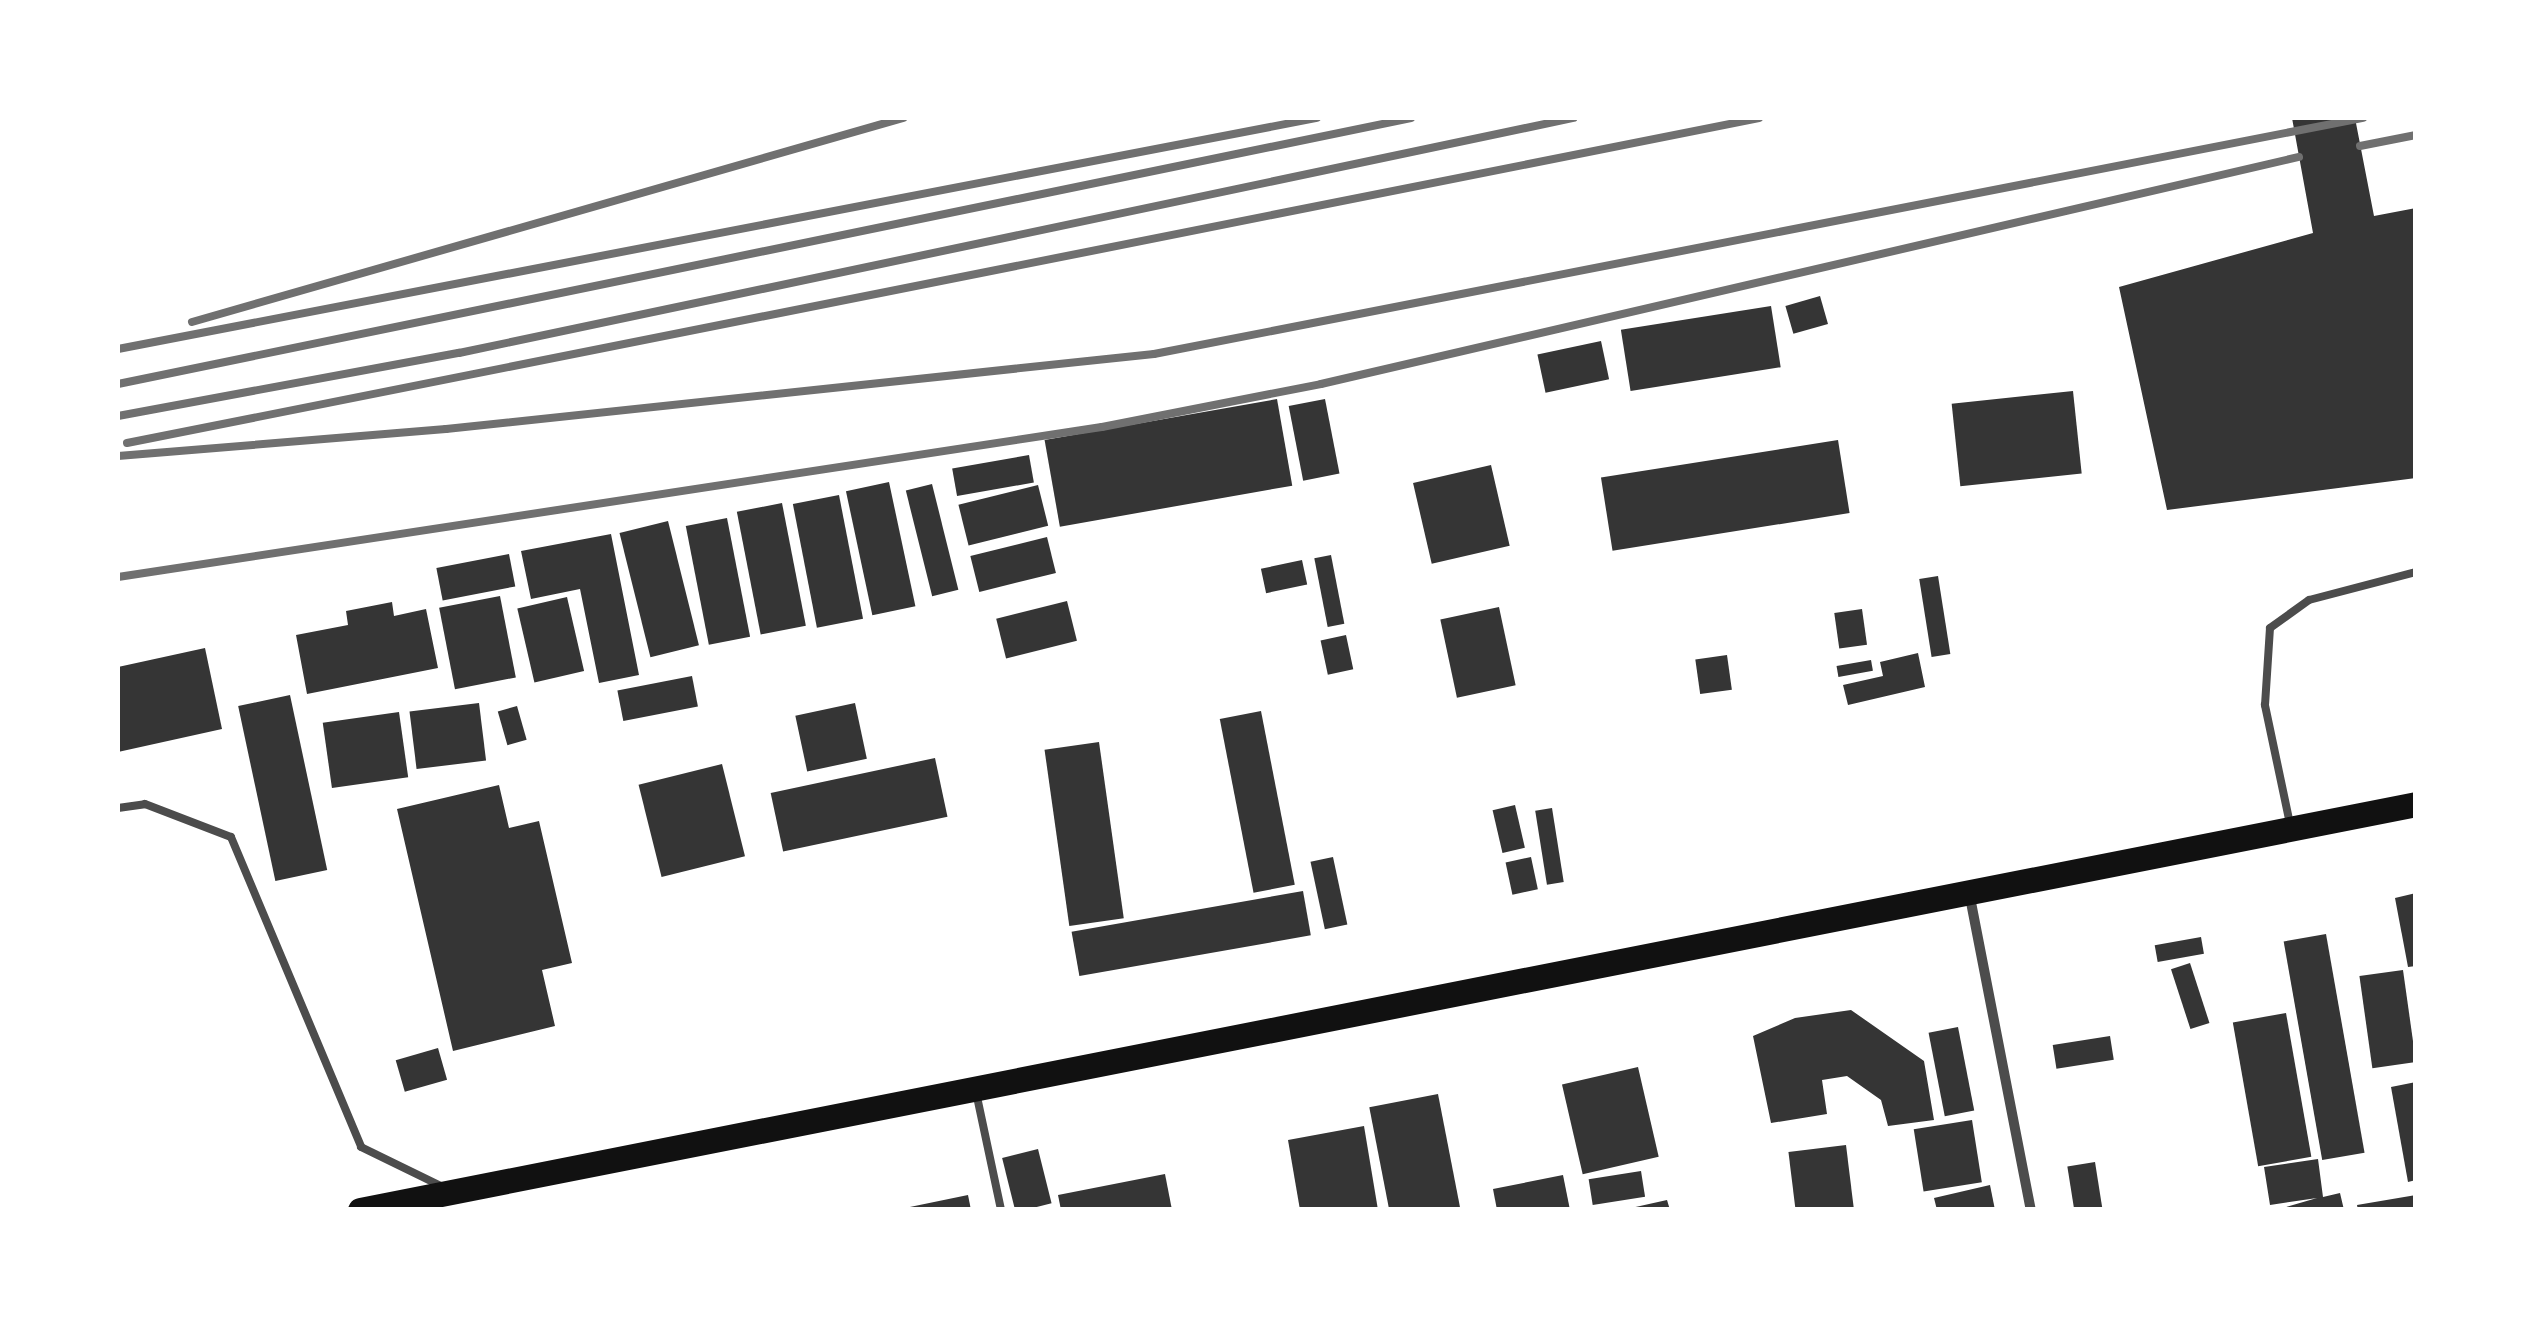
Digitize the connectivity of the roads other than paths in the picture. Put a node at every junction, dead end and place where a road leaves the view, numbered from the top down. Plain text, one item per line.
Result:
1 (2416, 572) edge
2 (2416, 804) edge
3 (118, 808) edge
4 (2292, 828) junction
5 (1968, 891) junction
6 (975, 1088) junction
7 (452, 1192) junction
8 (360, 1210) edge
9 (1000, 1210) edge
10 (2031, 1210) edge

1 - 4 lane
2 - 4 main road
3 - 7 lane
4 - 5 main road
5 - 6 main road
5 - 10 street
6 - 7 main road
6 - 9 lane
7 - 8 main road

